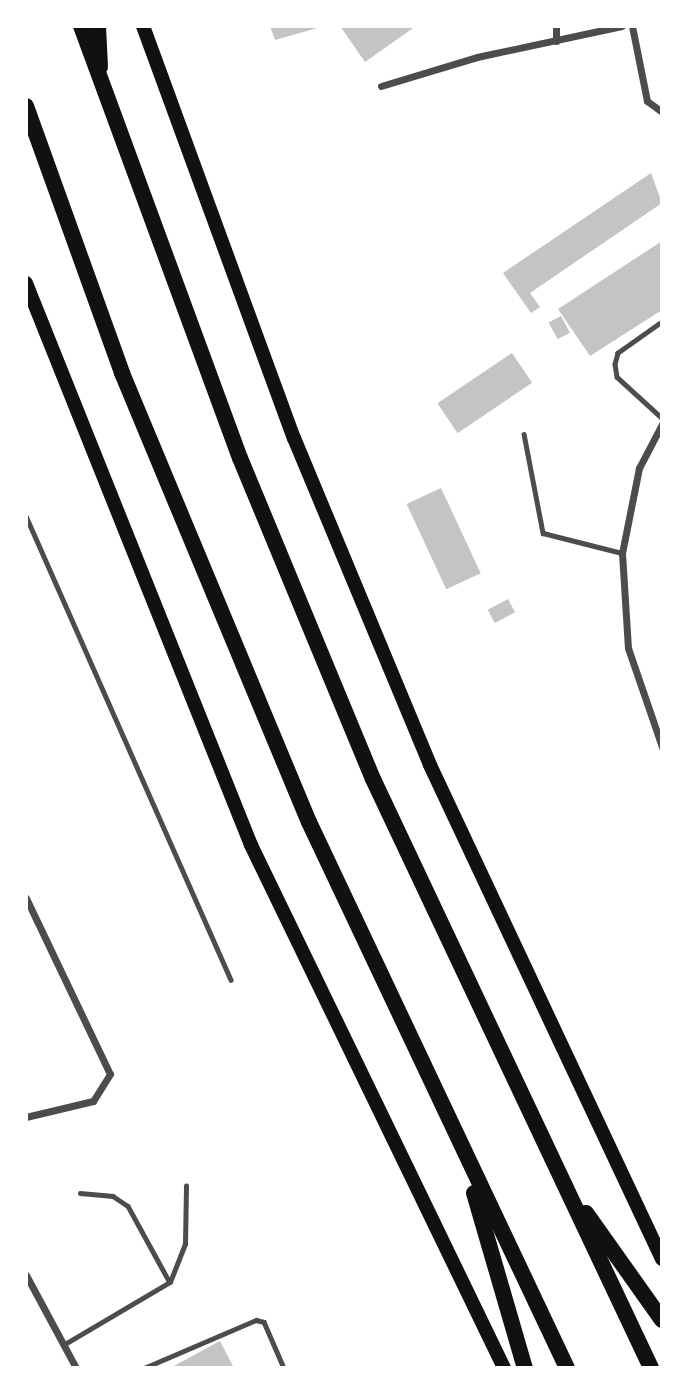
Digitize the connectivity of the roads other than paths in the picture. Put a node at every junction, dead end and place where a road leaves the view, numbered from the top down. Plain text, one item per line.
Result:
1 (81, 26) edge
2 (98, 26) edge
3 (144, 26) edge
4 (556, 26) edge
5 (622, 26) edge
6 (632, 26) edge
7 (556, 41) junction
8 (381, 86) dead end
9 (101, 90) junction
10 (26, 106) edge
11 (662, 112) edge
12 (26, 284) edge
13 (662, 322) edge
14 (662, 418) edge
15 (662, 424) edge
16 (524, 433) dead end
17 (26, 516) edge
18 (622, 553) junction
19 (662, 747) edge
20 (26, 898) edge
21 (231, 980) dead end
22 (26, 1118) edge
23 (461, 1147) junction
24 (562, 1179) junction
25 (186, 1186) dead end
26 (80, 1193) dead end
27 (662, 1259) edge
28 (26, 1275) edge
29 (170, 1282) junction
30 (662, 1320) edge
31 (65, 1344) junction
32 (75, 1368) edge
33 (144, 1368) edge
34 (284, 1368) edge
35 (504, 1368) edge
36 (525, 1368) edge
37 (566, 1368) edge
38 (651, 1368) edge

1 - 9 highway
2 - 9 highway
3 - 27 highway
4 - 7 street
5 - 7 street
6 - 11 street
7 - 8 street
9 - 24 highway
10 - 23 highway
12 - 35 highway
13 - 14 lane
15 - 18 street
16 - 18 lane
17 - 21 lane
18 - 19 street
20 - 22 street
23 - 36 highway
23 - 37 highway
24 - 30 highway
24 - 38 highway
25 - 29 lane
26 - 29 lane
28 - 31 street
29 - 31 lane
31 - 32 street
33 - 34 lane

